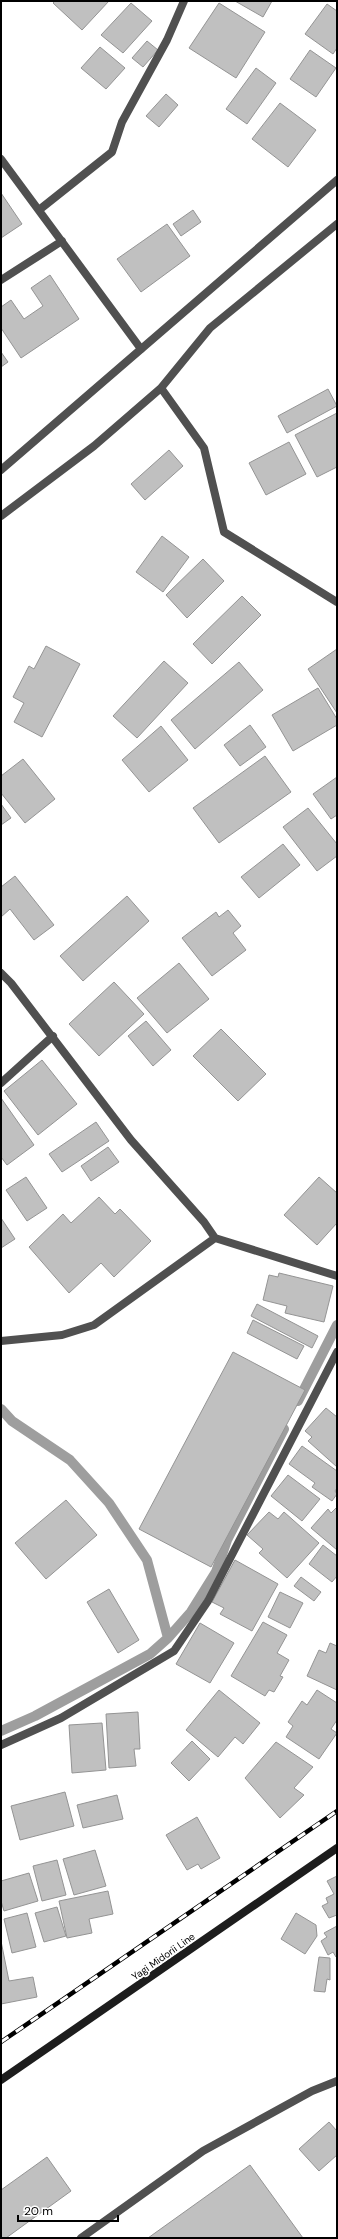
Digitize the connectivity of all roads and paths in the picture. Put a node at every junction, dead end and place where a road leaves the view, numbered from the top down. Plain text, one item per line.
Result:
1 (184, 1) edge
2 (1, 159) edge
3 (337, 180) edge
4 (39, 210) junction
5 (337, 224) edge
6 (62, 241) junction
7 (1, 280) edge
8 (141, 349) junction
9 (161, 388) junction
10 (1, 470) edge
11 (1, 516) edge
12 (337, 602) edge
13 (1, 973) edge
14 (53, 1036) junction
15 (1, 1083) edge
16 (215, 1238) junction
17 (337, 1276) edge
18 (1, 1341) edge
19 (337, 1352) edge
20 (1, 1745) edge
21 (337, 1848) edge
22 (1, 2080) edge
23 (337, 2081) edge
24 (81, 2238) edge

1 - 4 street
2 - 4 street
3 - 8 street
4 - 6 street
5 - 9 street
6 - 7 street
6 - 8 street
8 - 10 street
9 - 11 street
9 - 12 street
13 - 14 street
14 - 15 street
14 - 16 street
16 - 17 street
16 - 18 street
19 - 20 street
21 - 22 main road, Yagi Midorii Line
23 - 24 street

